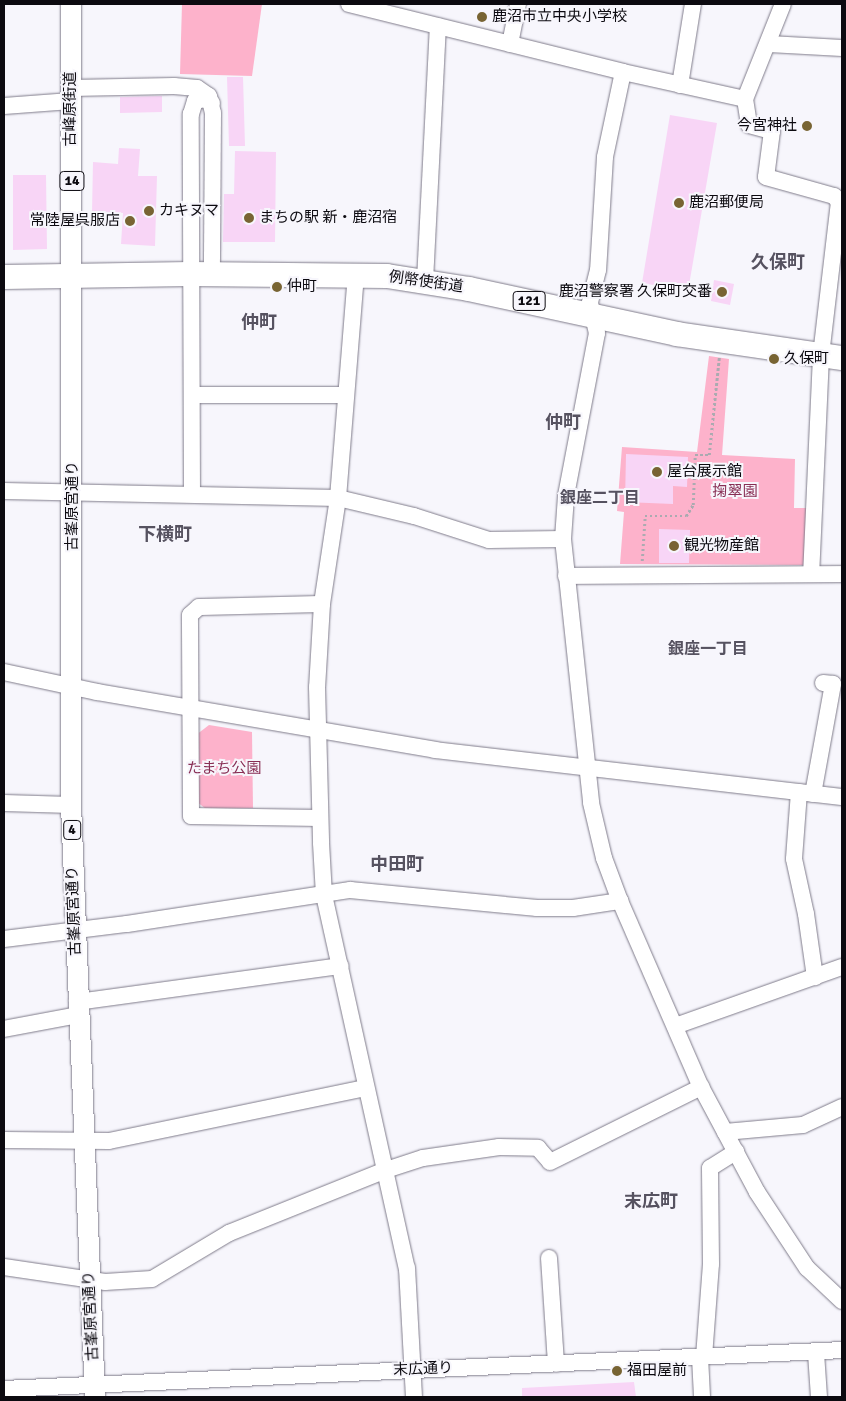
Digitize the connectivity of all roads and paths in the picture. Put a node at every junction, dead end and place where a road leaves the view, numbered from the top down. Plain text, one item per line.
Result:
1 (71, 4) edge
2 (349, 4) edge
3 (518, 4) edge
4 (693, 4) edge
5 (783, 4) edge
6 (438, 26) junction
7 (510, 44) junction
8 (769, 44) junction
9 (842, 48) edge
10 (623, 72) junction
11 (680, 84) junction
12 (71, 94) junction
13 (745, 99) junction
14 (212, 103) junction
15 (4, 106) edge
16 (72, 274) junction
17 (201, 274) junction
18 (356, 274) junction
19 (4, 277) edge
20 (425, 281) junction
21 (593, 316) junction
22 (721, 342) junction
23 (831, 357) edge
24 (192, 395) junction
25 (345, 395) junction
26 (4, 491) edge
27 (73, 492) junction
28 (192, 494) junction
29 (338, 498) junction
30 (563, 539) junction
31 (811, 573) junction
32 (642, 574) junction
33 (842, 574) edge
34 (566, 576) junction
35 (322, 604) junction
36 (4, 672) edge
37 (823, 683) dead end
38 (72, 687) junction
39 (190, 707) junction
40 (316, 728) junction
41 (586, 767) junction
42 (806, 793) junction
43 (842, 797) edge
44 (4, 803) edge
45 (71, 805) junction
46 (320, 818) junction
47 (324, 895) junction
48 (620, 901) junction
49 (75, 930) junction
50 (4, 939) edge
51 (341, 966) junction
52 (842, 967) edge
53 (815, 977) junction
54 (77, 1008) junction
55 (675, 1026) junction
56 (4, 1029) edge
57 (701, 1087) junction
58 (365, 1088) junction
59 (842, 1107) edge
60 (725, 1132) junction
61 (4, 1140) edge
62 (82, 1141) junction
63 (736, 1152) junction
64 (386, 1170) junction
65 (549, 1258) dead end
66 (4, 1268) edge
67 (89, 1278) junction
68 (842, 1301) edge
69 (842, 1350) edge
70 (816, 1353) junction
71 (702, 1357) junction
72 (556, 1364) junction
73 (412, 1369) junction
74 (4, 1389) edge
75 (94, 1391) edge
76 (414, 1397) edge
77 (702, 1397) edge
78 (819, 1397) edge

1 - 12 main road, 古峰原街道 / 14
2 - 6 street
3 - 7 street
4 - 11 street
5 - 8 street
6 - 7 street
6 - 20 street
7 - 10 street
8 - 9 street
8 - 13 street
10 - 11 street
10 - 21 street
11 - 13 street
12 - 14 street
12 - 15 street
12 - 16 main road, 古峰原街道 / 14
13 - 23 street
14 - 17 street
14 - 17 street
16 - 17 highway, 例幣使街道 / 121
16 - 19 highway, 例幣使街道 / 121
16 - 27 main road, 古峯原宮通り / 4
17 - 18 highway, 例幣使街道 / 121
17 - 24 street
18 - 20 highway, 例幣使街道 / 121
18 - 25 street
20 - 21 highway, 例幣使街道 / 121
21 - 22 highway, 例幣使街道 / 121
21 - 30 street
22 - 23 highway, 例幣使街道 / 121
22 - 32 path
23 - 31 street
24 - 25 street
24 - 28 street
25 - 29 street
26 - 27 street
27 - 28 street
27 - 38 main road, 古峯原宮通り / 4
28 - 29 street
29 - 30 street
29 - 35 street
30 - 34 street
31 - 32 street
31 - 33 street
32 - 34 street
34 - 41 street
35 - 39 street
35 - 40 street
36 - 38 street
37 - 42 street
38 - 39 street
38 - 45 main road, 古峯原宮通り / 4
39 - 40 street
39 - 46 street
40 - 41 street
40 - 46 street
41 - 42 street
41 - 48 street
42 - 43 street
42 - 53 street
44 - 45 street
45 - 49 main road, 古峯原宮通り / 4
46 - 47 street
47 - 48 street
47 - 49 street
47 - 51 street
48 - 55 street
49 - 50 street
49 - 54 main road, 古峯原宮通り / 4
51 - 54 street
51 - 58 street
52 - 53 street
53 - 55 street
54 - 56 street
54 - 62 main road, 古峯原宮通り / 4
55 - 57 street
57 - 60 street
57 - 64 street
58 - 62 street
58 - 64 street
59 - 60 street
60 - 63 street
61 - 62 street
62 - 67 main road, 古峯原宮通り / 4
63 - 68 street
63 - 71 street
64 - 67 street
64 - 73 street
65 - 72 street
66 - 67 street
67 - 75 main road, 古峯原宮通り / 4
69 - 70 street, 末広通り
70 - 71 street, 末広通り
70 - 78 street
71 - 72 street, 末広通り
71 - 77 street
72 - 73 street, 末広通り
73 - 75 street, 末広通り
73 - 76 street
74 - 75 street, 末広通り

